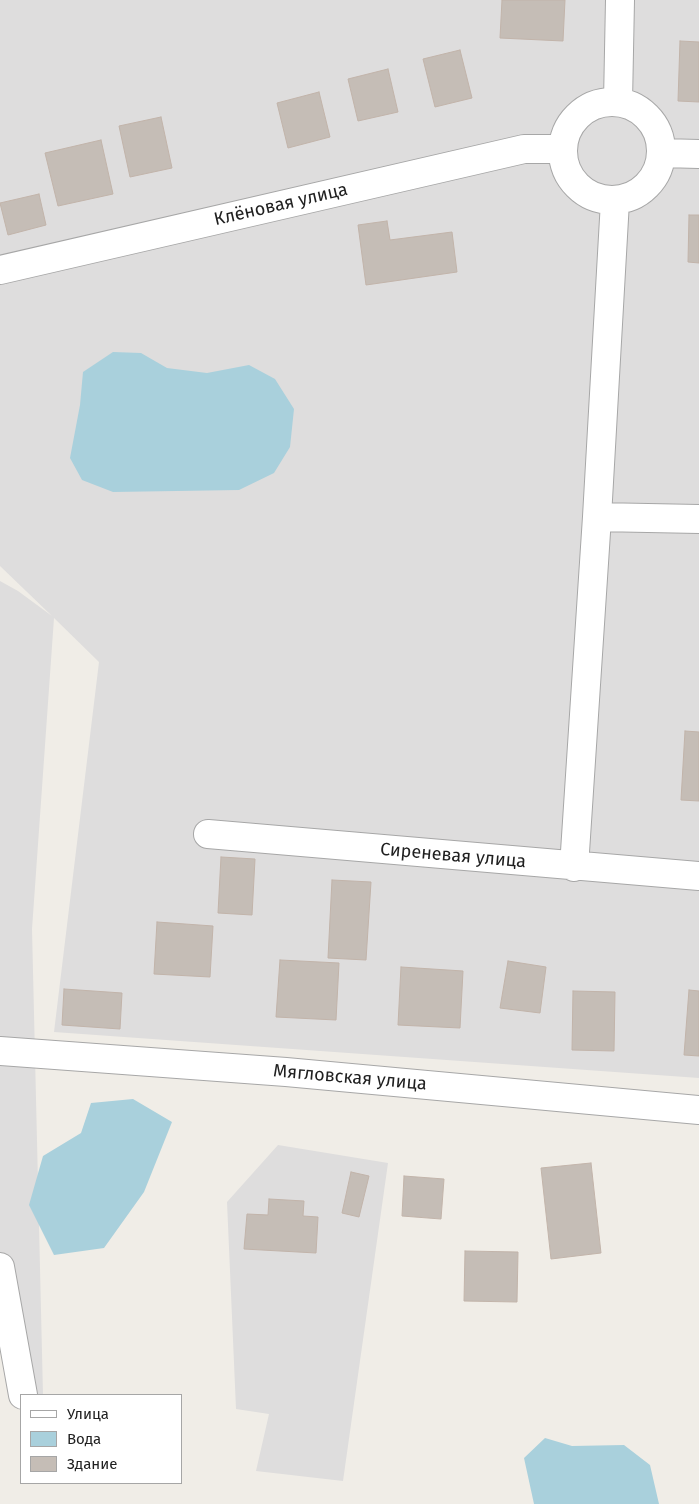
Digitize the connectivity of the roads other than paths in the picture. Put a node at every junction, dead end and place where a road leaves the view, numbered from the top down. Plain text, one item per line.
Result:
1 (620, 0) edge
2 (618, 102) junction
3 (562, 149) junction
4 (662, 153) junction
5 (699, 154) edge
6 (615, 201) junction
7 (0, 270) edge
8 (597, 517) junction
9 (699, 519) edge
10 (208, 834) dead end
11 (574, 867) junction
12 (699, 876) edge
13 (0, 1051) edge
14 (699, 1110) edge
15 (0, 1267) edge
16 (24, 1394) edge

1 - 2 street
2 - 3 street
2 - 4 street
3 - 6 street
3 - 7 street, Клёновая улица
4 - 5 street
4 - 6 street
6 - 8 street
8 - 9 street
8 - 11 street
10 - 11 street, Сиреневая улица
11 - 12 street, Сиреневая улица
13 - 14 street, Мягловская улица
15 - 16 street

